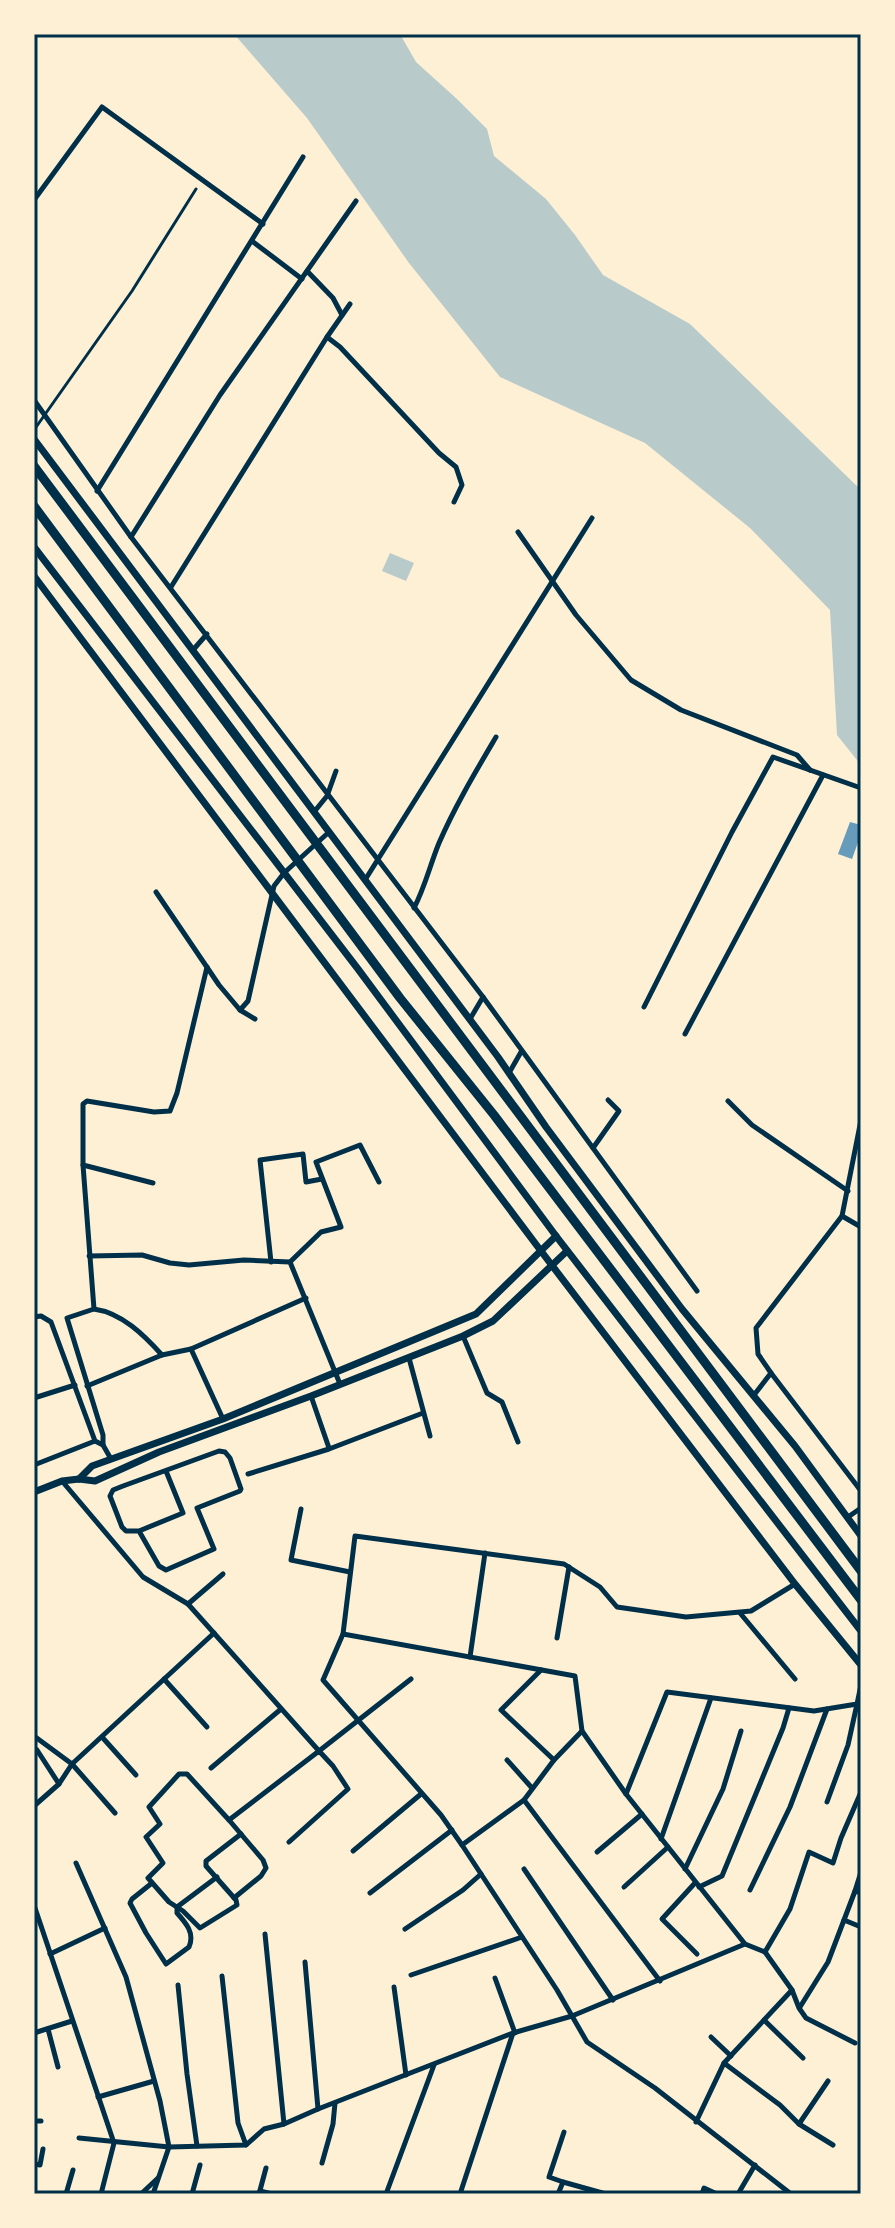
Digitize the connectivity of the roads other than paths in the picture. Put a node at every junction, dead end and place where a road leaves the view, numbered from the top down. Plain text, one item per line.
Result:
1 (303, 157) dead end
2 (196, 189) dead end
3 (34, 200) edge
4 (356, 201) dead end
5 (263, 224) junction
6 (252, 241) junction
7 (307, 271) junction
8 (302, 279) junction
9 (350, 304) dead end
10 (342, 315) junction
11 (327, 337) junction
12 (34, 400) edge
13 (45, 416) junction
14 (34, 430) edge
15 (34, 439) edge
16 (34, 466) edge
17 (97, 491) junction
18 (454, 502) dead end
19 (34, 506) edge
20 (592, 518) dead end
21 (518, 532) dead end
22 (131, 537) junction
23 (34, 547) edge
24 (34, 576) edge
25 (551, 580) junction
26 (171, 588) junction
27 (207, 634) junction
28 (193, 650) junction
29 (496, 737) dead end
30 (810, 770) junction
31 (336, 771) dead end
32 (823, 775) junction
33 (861, 788) edge
34 (327, 796) junction
35 (314, 812) junction
36 (329, 832) junction
37 (377, 860) junction
38 (284, 873) junction
39 (365, 880) junction
40 (156, 892) dead end
41 (272, 892) junction
42 (414, 908) junction
43 (207, 967) junction
44 (483, 997) junction
45 (644, 1007) dead end
46 (240, 1010) junction
47 (255, 1019) dead end
48 (470, 1019) junction
49 (685, 1034) dead end
50 (521, 1052) junction
51 (509, 1073) junction
52 (608, 1100) dead end
53 (728, 1101) dead end
54 (861, 1120) edge
55 (593, 1148) junction
56 (853, 1161) junction
57 (83, 1165) junction
58 (861, 1167) edge
59 (322, 1179) junction
60 (379, 1182) dead end
61 (153, 1183) dead end
62 (848, 1191) junction
63 (842, 1216) junction
64 (861, 1227) edge
65 (556, 1236) junction
66 (541, 1251) junction
67 (567, 1251) junction
68 (89, 1256) junction
69 (271, 1262) junction
70 (290, 1262) junction
71 (552, 1265) junction
72 (697, 1291) dead end
73 (306, 1298) junction
74 (94, 1309) junction
75 (476, 1314) junction
76 (34, 1317) edge
77 (483, 1327) junction
78 (463, 1336) junction
79 (191, 1349) junction
80 (162, 1355) junction
81 (408, 1357) junction
82 (336, 1373) junction
83 (771, 1373) junction
84 (340, 1384) junction
85 (75, 1385) junction
86 (87, 1386) junction
87 (754, 1395) junction
88 (311, 1396) junction
89 (34, 1398) edge
90 (423, 1413) junction
91 (223, 1419) junction
92 (430, 1436) dead end
93 (95, 1441) junction
94 (518, 1442) dead end
95 (103, 1445) junction
96 (329, 1449) junction
97 (111, 1459) junction
98 (34, 1465) edge
99 (92, 1466) junction
100 (166, 1471) junction
101 (248, 1474) dead end
102 (79, 1479) junction
103 (62, 1481) junction
104 (95, 1481) junction
105 (861, 1491) edge
106 (34, 1492) edge
107 (861, 1508) edge
108 (301, 1509) dead end
109 (848, 1517) junction
110 (139, 1531) junction
111 (861, 1536) edge
112 (485, 1553) junction
113 (569, 1567) junction
114 (860, 1570) edge
115 (350, 1572) junction
116 (223, 1574) dead end
117 (795, 1584) junction
118 (861, 1600) edge
119 (188, 1604) junction
120 (845, 1610) junction
121 (739, 1612) junction
122 (861, 1631) edge
123 (214, 1633) junction
124 (343, 1634) junction
125 (557, 1638) dead end
126 (470, 1657) junction
127 (861, 1665) edge
128 (541, 1670) junction
129 (164, 1679) junction
130 (411, 1679) dead end
131 (795, 1679) dead end
132 (861, 1685) edge
133 (711, 1698) junction
134 (857, 1704) junction
135 (789, 1708) junction
136 (281, 1709) junction
137 (827, 1709) junction
138 (357, 1721) junction
139 (207, 1727) dead end
140 (582, 1731) junction
141 (741, 1731) dead end
142 (34, 1736) edge
143 (102, 1737) junction
144 (46, 1743) junction
145 (36, 1751) edge
146 (319, 1751) junction
147 (507, 1760) dead end
148 (554, 1760) junction
149 (72, 1764) junction
150 (211, 1768) dead end
151 (136, 1775) dead end
152 (59, 1784) junction
153 (532, 1788) junction
154 (861, 1792) edge
155 (421, 1794) junction
156 (626, 1794) junction
157 (524, 1800) junction
158 (827, 1802) dead end
159 (34, 1806) edge
160 (115, 1813) dead end
161 (642, 1814) junction
162 (229, 1820) junction
163 (452, 1830) junction
164 (241, 1834) junction
165 (661, 1839) junction
166 (289, 1842) dead end
167 (462, 1845) junction
168 (668, 1847) junction
169 (353, 1851) dead end
170 (597, 1852) dead end
171 (76, 1863) dead end
172 (524, 1869) dead end
173 (685, 1869) junction
174 (861, 1872) edge
175 (481, 1874) junction
176 (217, 1877) junction
177 (152, 1883) junction
178 (697, 1885) junction
179 (624, 1887) dead end
180 (750, 1890) dead end
181 (858, 1892) edge
182 (370, 1893) dead end
183 (234, 1898) junction
184 (34, 1905) edge
185 (177, 1907) junction
186 (844, 1920) junction
187 (861, 1927) edge
188 (105, 1928) junction
189 (405, 1929) dead end
190 (265, 1934) dead end
191 (522, 1937) junction
192 (745, 1944) junction
193 (765, 1952) junction
194 (50, 1954) junction
195 (697, 1954) dead end
196 (305, 1962) dead end
197 (411, 1975) dead end
198 (222, 1976) dead end
199 (495, 1978) dead end
200 (660, 1981) junction
201 (178, 1985) dead end
202 (394, 1987) dead end
203 (792, 1990) junction
204 (613, 2000) junction
205 (799, 2008) junction
206 (572, 2016) junction
207 (764, 2020) junction
208 (72, 2021) junction
209 (48, 2029) junction
210 (34, 2033) edge
211 (514, 2033) junction
212 (711, 2037) dead end
213 (855, 2043) dead end
214 (731, 2056) junction
215 (803, 2058) dead end
216 (724, 2063) junction
217 (435, 2064) junction
218 (58, 2067) dead end
219 (406, 2075) junction
220 (154, 2081) junction
221 (828, 2081) dead end
222 (98, 2097) junction
223 (335, 2103) junction
224 (318, 2109) junction
225 (696, 2122) junction
226 (284, 2124) junction
227 (799, 2124) junction
228 (564, 2132) dead end
229 (79, 2138) dead end
230 (114, 2143) junction
231 (246, 2145) junction
232 (833, 2145) dead end
233 (197, 2146) junction
234 (169, 2147) junction
235 (43, 2149) dead end
236 (322, 2163) dead end
237 (34, 2164) edge
238 (200, 2165) dead end
239 (755, 2165) junction
240 (266, 2168) dead end
241 (73, 2170) dead end
242 (159, 2177) junction
243 (563, 2182) junction
244 (461, 2191) dead end
245 (260, 2192) edge
246 (66, 2194) edge
247 (101, 2194) edge
248 (141, 2194) edge
249 (153, 2194) edge
250 (192, 2194) edge
251 (272, 2194) edge
252 (386, 2194) edge
253 (558, 2194) edge
254 (606, 2194) edge
255 (702, 2194) edge
256 (717, 2194) edge
257 (738, 2194) edge
258 (791, 2194) edge

1 - 5 street
2 - 13 lane
3 - 5 street
4 - 7 street
5 - 6 street
6 - 8 street
6 - 17 street
7 - 8 street
7 - 10 street
8 - 22 street
9 - 10 street
10 - 11 street
11 - 18 street
11 - 26 street
12 - 13 street
13 - 14 lane
13 - 17 street
15 - 28 street
16 - 114 highway
17 - 22 street
19 - 118 highway
20 - 25 street
21 - 25 street
22 - 26 street
23 - 38 street
24 - 41 street
25 - 30 street
25 - 37 street
26 - 27 street
27 - 28 street
27 - 34 street
28 - 35 street
29 - 42 street
30 - 32 street
30 - 45 street
31 - 34 street
32 - 33 street
32 - 49 street
34 - 35 street
34 - 37 street
35 - 36 street
36 - 38 street
36 - 39 street
37 - 39 street
37 - 42 street
38 - 41 street
38 - 65 street
39 - 48 street
40 - 43 street
41 - 46 street
41 - 66 street
42 - 44 street
43 - 46 street
43 - 57 street
44 - 48 street
44 - 50 street
46 - 47 street
48 - 51 street
50 - 51 street
50 - 55 street
51 - 87 street
52 - 55 street
53 - 62 street
54 - 56 street
55 - 72 street
56 - 58 street
56 - 62 street
57 - 61 street
57 - 68 street
59 - 60 street
59 - 69 street
59 - 70 street
62 - 63 street
63 - 64 street
63 - 83 street
65 - 66 street
65 - 67 street
66 - 71 street
66 - 75 street
67 - 71 street
67 - 120 street
68 - 69 street
68 - 74 street
69 - 70 street
70 - 73 street
71 - 77 street
71 - 117 street
73 - 79 street
73 - 82 street
74 - 80 street
74 - 86 street
75 - 77 street
75 - 82 street
76 - 85 street
77 - 78 street
78 - 81 street
78 - 94 street
79 - 80 street
79 - 91 street
80 - 86 street
81 - 84 street
81 - 90 street
82 - 84 street
82 - 91 street
83 - 87 street
83 - 105 street
84 - 88 street
85 - 89 street
85 - 93 street
86 - 95 street
87 - 109 street
88 - 96 street
88 - 104 street
90 - 92 street
90 - 96 street
91 - 97 street
93 - 95 street
93 - 98 street
95 - 97 street
96 - 101 street
97 - 99 street
99 - 102 street
99 - 104 street
100 - 110 street
100 - 110 street
100 - 110 street
102 - 103 street
102 - 104 street
103 - 106 street
103 - 119 street
107 - 109 street
108 - 115 street
109 - 111 street
112 - 113 street
112 - 115 street
112 - 126 street
113 - 121 street
113 - 125 street
115 - 124 street
116 - 119 street
117 - 121 street
117 - 127 street
118 - 120 street
119 - 123 street
120 - 122 street
121 - 131 street
123 - 129 street
123 - 136 street
124 - 126 street
124 - 138 street
126 - 128 street
128 - 140 street
128 - 148 street
129 - 139 street
129 - 143 street
130 - 138 street
132 - 134 street
133 - 135 street
133 - 156 street
133 - 165 street
134 - 137 street
134 - 158 street
135 - 137 street
135 - 178 street
136 - 146 street
136 - 150 street
137 - 180 street
138 - 146 street
138 - 155 street
140 - 148 street
140 - 156 street
141 - 173 street
142 - 144 street
143 - 149 street
143 - 151 street
144 - 145 street
144 - 149 street
145 - 152 street
146 - 162 street
146 - 166 street
147 - 153 street
148 - 153 street
149 - 152 street
149 - 160 street
152 - 159 street
153 - 157 street
154 - 193 street
155 - 163 street
155 - 169 street
156 - 161 street
157 - 167 street
157 - 200 street
161 - 165 street
161 - 170 street
162 - 164 street
162 - 177 street
163 - 167 street
163 - 182 street
164 - 176 street
164 - 183 street
165 - 168 street
167 - 175 street
168 - 173 street
168 - 179 street
171 - 188 street
172 - 204 street
173 - 178 street
174 - 181 street
175 - 189 street
175 - 191 street
176 - 183 street
176 - 185 street
177 - 185 street
177 - 185 street
178 - 192 street
178 - 195 street
181 - 186 street
183 - 185 street
184 - 194 street
186 - 187 street
186 - 205 street
188 - 194 street
188 - 220 street
190 - 226 street
191 - 197 street
191 - 206 street
192 - 193 street
192 - 200 street
193 - 203 street
194 - 208 street
196 - 224 street
198 - 231 street
199 - 211 street
200 - 204 street
201 - 233 street
202 - 219 street
203 - 205 street
203 - 207 street
204 - 206 street
205 - 213 street
206 - 211 street
206 - 225 street
207 - 214 street
207 - 215 street
208 - 209 street
208 - 222 street
209 - 210 street
209 - 218 street
211 - 217 street
211 - 244 street
212 - 214 street
214 - 216 street
216 - 225 street
216 - 227 street
217 - 219 street
217 - 252 street
219 - 223 street
220 - 222 street
220 - 234 street
221 - 227 street
222 - 230 street
223 - 224 street
223 - 236 street
224 - 226 street
225 - 239 street
226 - 231 street
227 - 232 street
228 - 243 street
229 - 230 street
230 - 234 street
230 - 247 street
231 - 233 street
233 - 234 street
234 - 242 street
235 - 237 street
238 - 250 street
239 - 257 street
239 - 258 street
240 - 245 street
241 - 246 street
242 - 248 street
242 - 249 street
243 - 253 street
243 - 254 street
245 - 251 street
255 - 256 street

